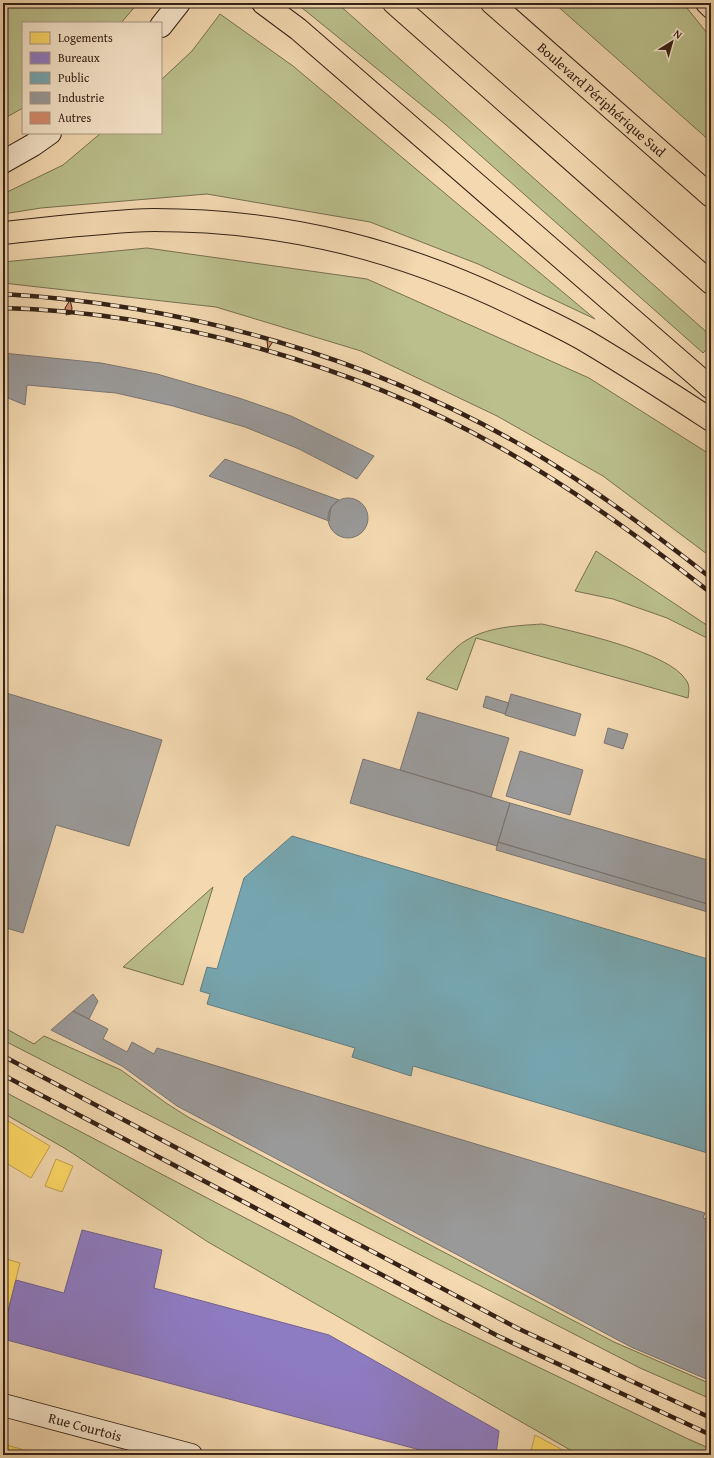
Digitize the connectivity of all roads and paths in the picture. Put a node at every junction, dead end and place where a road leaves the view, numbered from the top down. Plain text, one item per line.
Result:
1 (179, 3) edge
2 (263, 3) edge
3 (394, 3) edge
4 (492, 3) edge
5 (707, 3) edge
6 (711, 7) edge
7 (162, 25) edge
8 (49, 134) edge
9 (3, 162) edge
10 (711, 196) edge
11 (3, 233) edge
12 (711, 283) edge
13 (711, 388) edge
14 (711, 420) edge
15 (3, 1405) edge
16 (191, 1455) edge

1 - 7 street
2 - 13 highway
3 - 12 highway
4 - 10 highway, Boulevard Périphérique Sud
5 - 6 highway
8 - 9 street
11 - 14 highway
15 - 16 street, Rue Courtois

